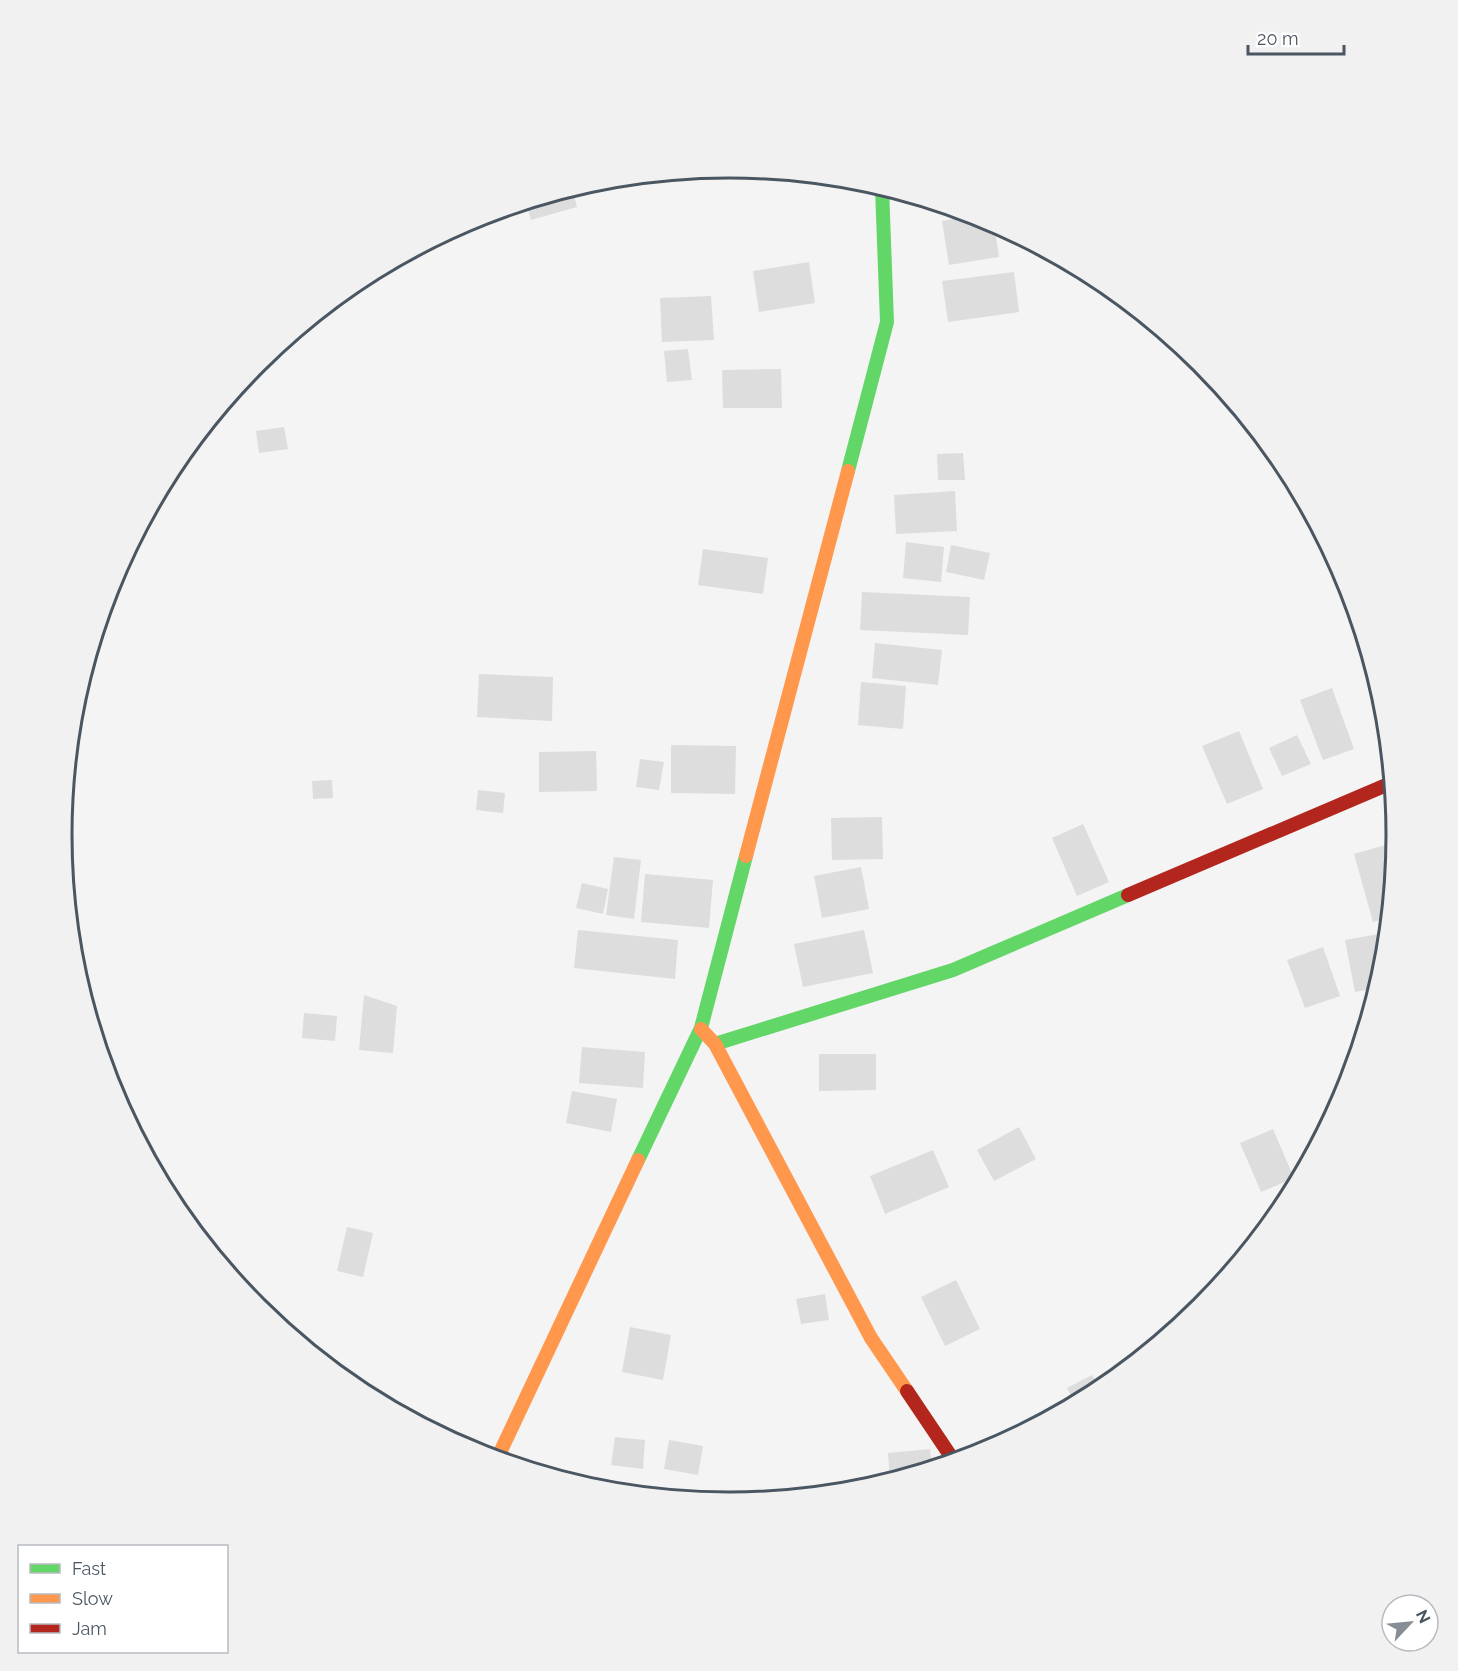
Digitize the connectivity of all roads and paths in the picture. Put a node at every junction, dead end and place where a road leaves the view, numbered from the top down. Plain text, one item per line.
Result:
1 (882, 197) edge
2 (1384, 786) edge
3 (700, 1028) junction
4 (715, 1044) junction
5 (501, 1451) edge
6 (949, 1454) edge

1 - 3 street
2 - 4 street
3 - 4 street
3 - 5 street
4 - 6 street

